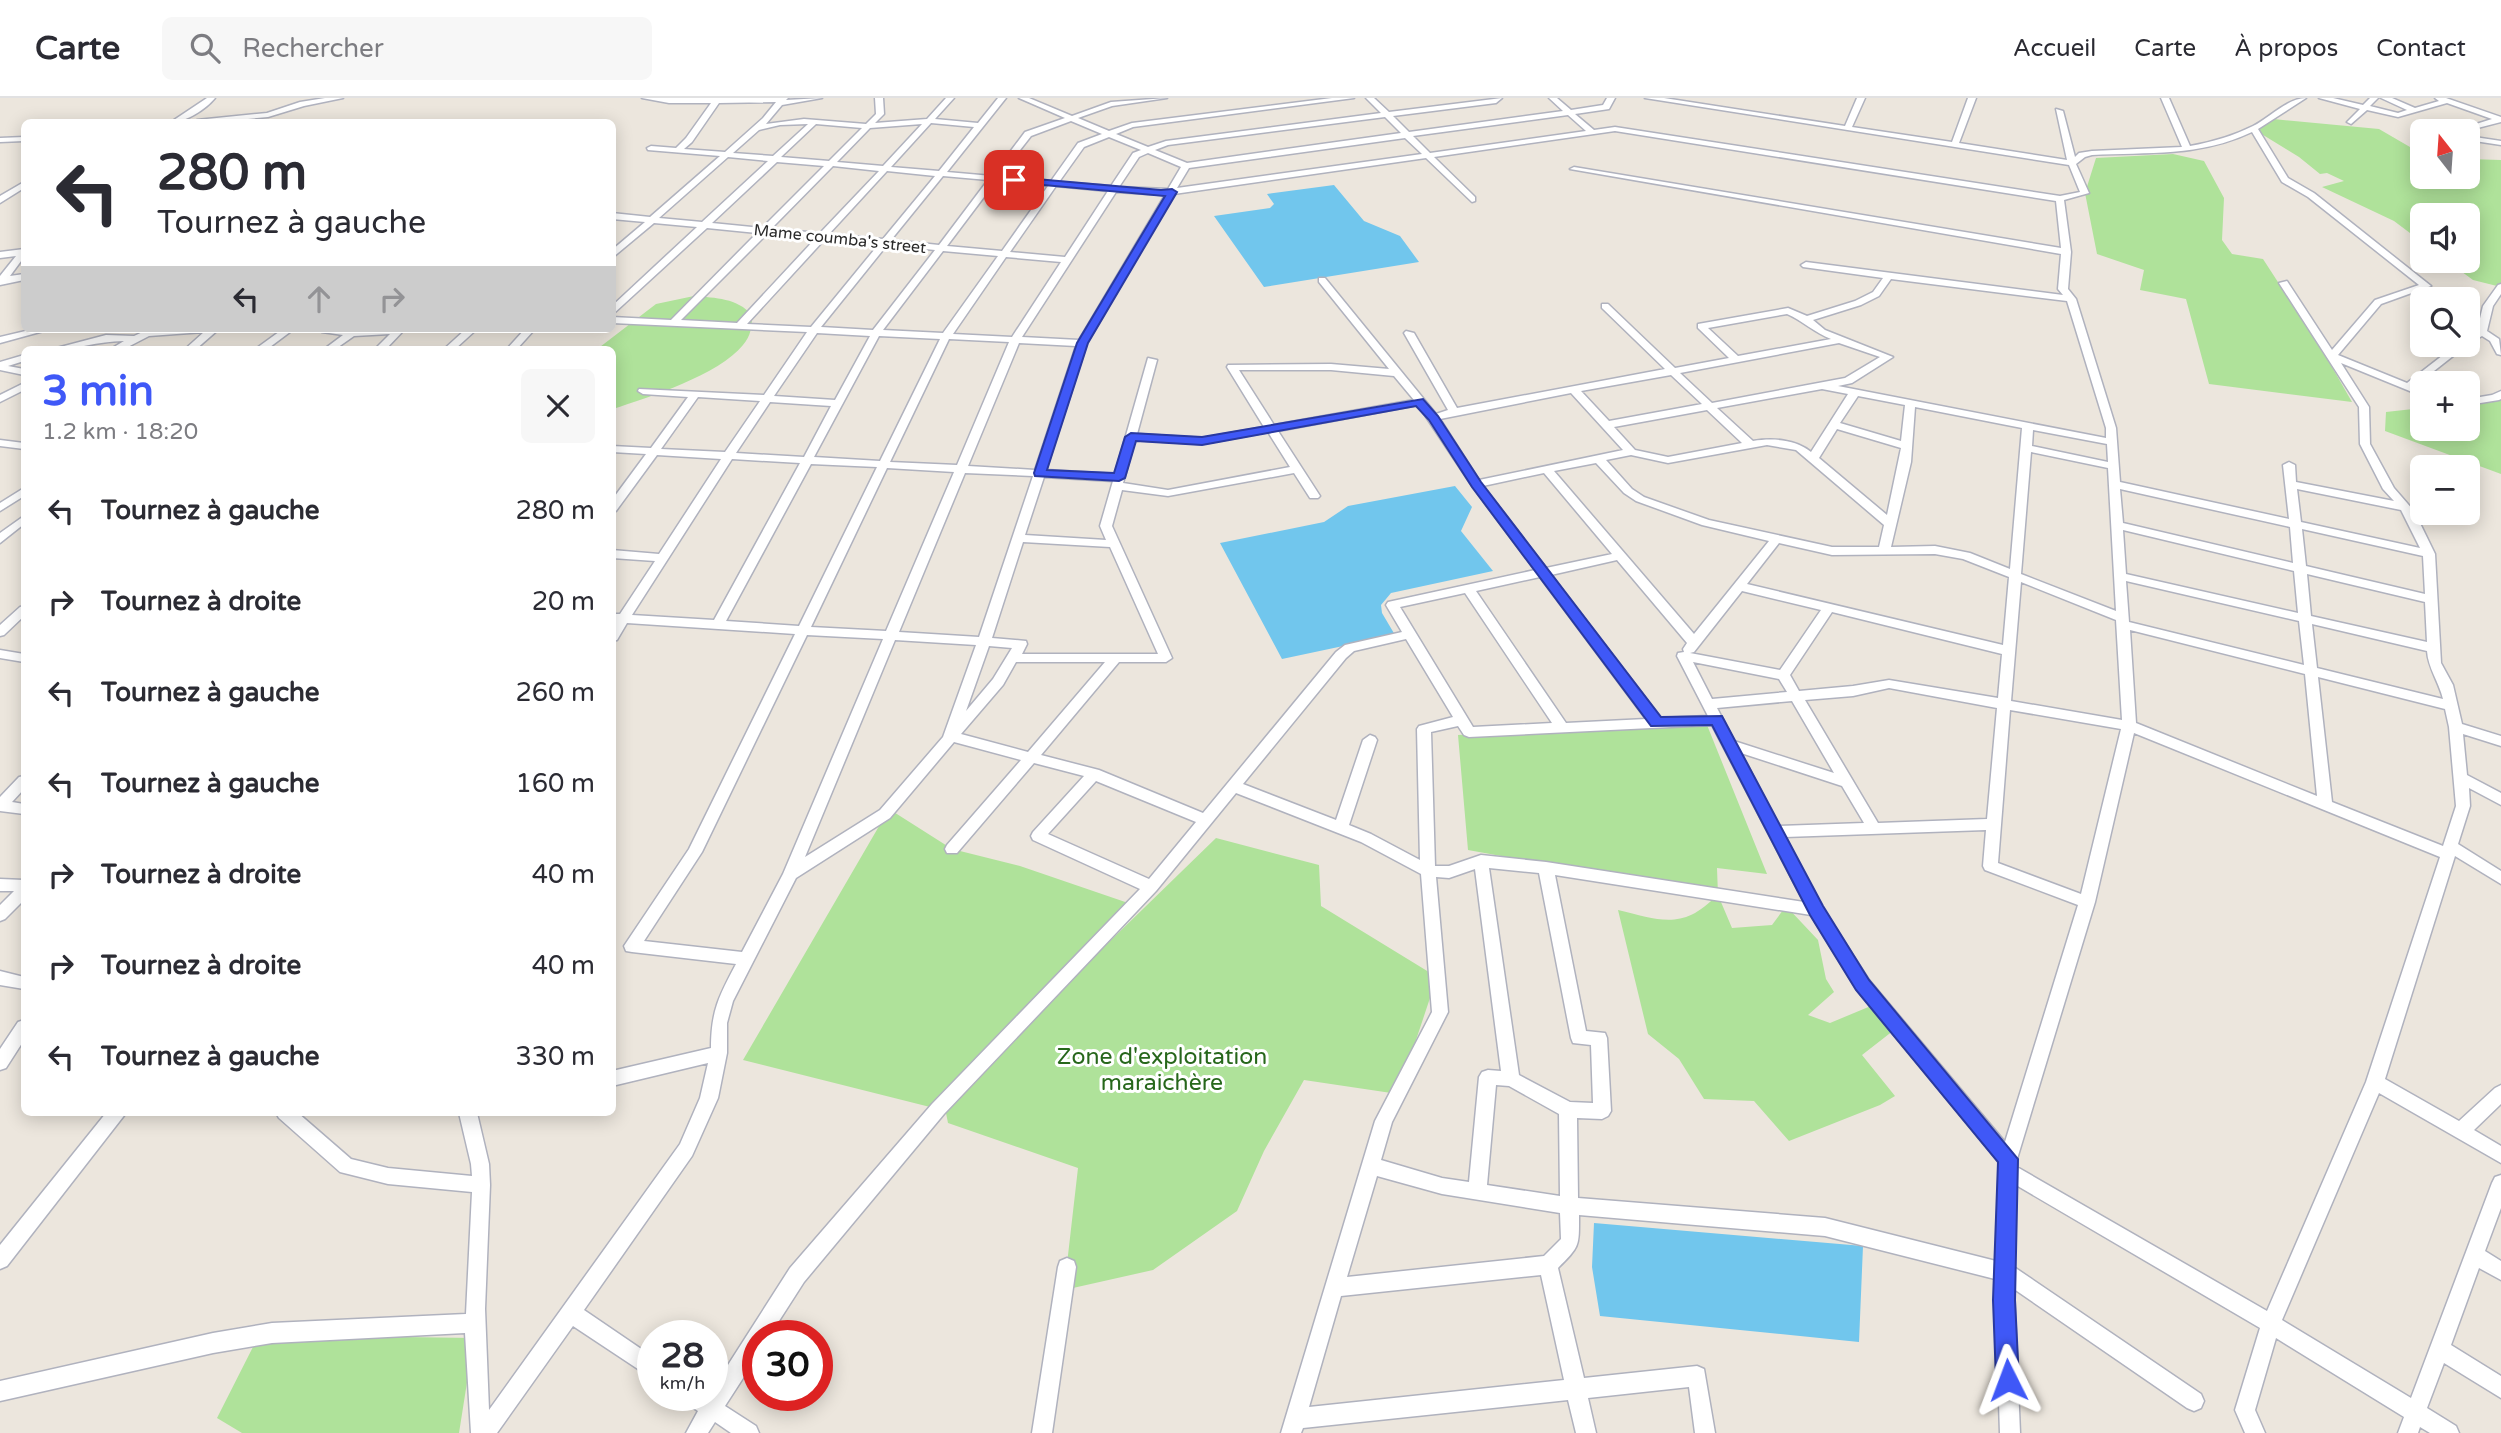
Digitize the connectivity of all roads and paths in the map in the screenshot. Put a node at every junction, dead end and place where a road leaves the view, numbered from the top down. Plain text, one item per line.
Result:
1 (211, 98) edge
2 (295, 98) edge
3 (339, 98) edge
4 (646, 98) edge
5 (818, 98) edge
6 (878, 98) edge
7 (950, 98) edge
8 (1002, 98) edge
9 (1023, 98) edge
10 (1163, 98) edge
11 (1350, 98) edge
12 (1370, 98) edge
13 (1498, 98) edge
14 (1553, 98) edge
15 (1611, 98) edge
16 (1649, 98) edge
17 (1861, 98) edge
18 (1972, 98) edge
19 (2165, 98) edge
20 (2302, 98) edge
21 (2323, 98) edge
22 (2374, 98) edge
23 (2385, 98) edge
24 (2442, 99) edge
25 (716, 101) junction
26 (782, 101) edge
27 (2364, 107) junction
28 (285, 109) junction
29 (2414, 110) junction
30 (2059, 111) dead end
31 (1568, 112) junction
32 (1387, 115) junction
33 (1072, 118) junction
34 (178, 119) edge
35 (263, 119) edge
36 (2500, 119) edge
37 (929, 121) junction
38 (814, 122) junction
39 (2351, 122) dead end
40 (979, 125) junction
41 (2480, 125) edge
42 (868, 126) junction
43 (757, 128) junction
44 (1848, 128) junction
45 (2255, 130) junction
46 (1592, 132) junction
47 (1109, 134) junction
48 (1407, 135) junction
49 (21, 139) edge
50 (0, 140) edge
51 (2480, 140) edge
52 (2501, 143) edge
53 (1955, 144) junction
54 (651, 148) dead end
55 (2187, 149) junction
56 (678, 150) junction
57 (1149, 150) junction
58 (728, 155) junction
59 (1428, 155) junction
60 (775, 159) junction
61 (2072, 163) junction
62 (830, 164) junction
63 (1186, 166) junction
64 (886, 169) junction
65 (1574, 169) dead end
66 (940, 173) junction
67 (994, 178) junction
68 (1053, 184) junction
69 (21, 186) edge
70 (1114, 189) junction
71 (1172, 192) junction
72 (5, 194) edge
73 (1472, 199) dead end
74 (2060, 199) junction
75 (0, 200) edge
76 (616, 216) edge
77 (654, 220) junction
78 (705, 225) junction
79 (764, 231) junction
80 (823, 236) junction
81 (884, 243) junction
82 (941, 248) junction
83 (21, 252) edge
84 (616, 252) edge
85 (2066, 252) junction
86 (1003, 254) junction
87 (0, 255) edge
88 (21, 256) edge
89 (1067, 260) junction
90 (1806, 265) dead end
91 (1889, 275) junction
92 (21, 277) edge
93 (1322, 280) dead end
94 (1, 281) edge
95 (2284, 283) dead end
96 (2501, 287) edge
97 (2071, 299) junction
98 (1605, 306) dead end
99 (616, 308) edge
100 (1807, 319) junction
101 (616, 320) edge
102 (673, 323) junction
103 (740, 326) junction
104 (814, 330) junction
105 (876, 332) junction
106 (2482, 332) joint
107 (29, 333) edge
108 (149, 333) edge
109 (208, 333) edge
110 (283, 333) edge
111 (351, 333) edge
112 (396, 333) edge
113 (467, 333) edge
114 (526, 333) edge
115 (1409, 333) dead end
116 (946, 335) junction
117 (134, 338) junction
118 (0, 340) edge
119 (1015, 340) junction
120 (1839, 340) junction
121 (1083, 343) junction
122 (71, 346) edge
123 (121, 346) edge
124 (194, 346) edge
125 (265, 346) edge
126 (333, 346) edge
127 (383, 346) edge
128 (453, 346) edge
129 (515, 346) edge
130 (2501, 352) edge
131 (2332, 356) junction
132 (2447, 357) edge
133 (21, 359) edge
134 (1736, 359) junction
135 (1152, 360) dead end
136 (0, 366) edge
137 (21, 371) edge
138 (1673, 371) junction
139 (1396, 373) junction
140 (1823, 386) junction
141 (2408, 387) joint
142 (21, 388) edge
143 (1574, 390) junction
144 (643, 391) dead end
145 (1855, 392) junction
146 (695, 394) junction
147 (2501, 394) edge
148 (0, 399) edge
149 (767, 399) junction
150 (2480, 400) edge
151 (1419, 402) junction
152 (838, 403) junction
153 (1910, 403) junction
154 (1710, 406) junction
155 (1454, 412) junction
156 (1434, 418) junction
157 (1606, 425) junction
158 (1834, 425) junction
159 (2028, 426) junction
160 (1271, 429) junction
161 (1131, 437) junction
162 (2111, 442) junction
163 (6, 444) edge
164 (1749, 444) junction
165 (1907, 446) junction
166 (2026, 448) junction
167 (616, 450) edge
168 (0, 451) edge
169 (654, 452) junction
170 (1631, 452) junction
171 (728, 456) junction
172 (1813, 458) junction
173 (1599, 459) junction
174 (807, 460) junction
175 (883, 464) junction
176 (2289, 464) dead end
177 (2113, 466) junction
178 (961, 469) junction
179 (1296, 469) junction
180 (1547, 470) junction
181 (1040, 473) junction
182 (1118, 482) junction
183 (1476, 484) junction
184 (2114, 484) junction
185 (2291, 484) junction
186 (21, 493) edge
187 (1314, 496) dead end
188 (616, 504) edge
189 (2404, 507) junction
190 (0, 508) edge
191 (21, 522) edge
192 (1890, 523) junction
193 (2295, 524) junction
194 (2116, 525) junction
195 (1018, 538) junction
196 (1777, 538) junction
197 (0, 539) edge
198 (1114, 544) junction
199 (1884, 552) junction
200 (616, 554) edge
201 (2429, 554) junction
202 (1620, 556) junction
203 (663, 558) junction
204 (2300, 569) junction
205 (1544, 573) junction
206 (2015, 576) junction
207 (2119, 576) junction
208 (1739, 586) junction
209 (1468, 589) junction
210 (2432, 600) junction
211 (1829, 608) junction
212 (21, 613) edge
213 (619, 618) edge
214 (0, 619) edge
215 (2305, 619) junction
216 (14, 620) junction
217 (2122, 621) junction
218 (718, 625) junction
219 (803, 630) junction
220 (0, 632) edge
221 (1409, 634) junction
222 (891, 636) junction
223 (984, 642) junction
224 (1694, 643) junction
225 (2433, 648) junction
226 (2009, 650) junction
227 (0, 654) edge
228 (1683, 656) junction
229 (21, 658) edge
230 (1013, 658) junction
231 (1114, 660) junction
232 (2311, 671) junction
233 (1783, 675) junction
234 (1794, 695) junction
235 (1709, 704) junction
236 (2004, 704) junction
237 (2451, 706) junction
238 (1462, 720) junction
239 (1717, 720) junction
240 (1657, 723) junction
241 (2129, 726) junction
242 (1562, 727) junction
243 (2456, 727) junction
244 (950, 736) junction
245 (1370, 740) dead end
246 (2501, 741) edge
247 (1732, 745) junction
248 (1030, 758) junction
249 (1094, 774) junction
250 (2460, 777) junction
251 (1845, 782) junction
252 (21, 784) edge
253 (1233, 786) junction
254 (2501, 800) edge
255 (2325, 804) junction
256 (0, 806) edge
257 (21, 809) edge
258 (1206, 820) junction
259 (1994, 824) junction
260 (1874, 828) junction
261 (1340, 829) junction
262 (1775, 832) junction
263 (951, 849) dead end
264 (2449, 850) junction
265 (1481, 861) junction
266 (1546, 868) junction
267 (1428, 871) junction
268 (791, 874) junction
269 (2501, 878) edge
270 (0, 885) edge
271 (1151, 887) junction
272 (21, 888) edge
273 (21, 892) edge
274 (2087, 902) junction
275 (1816, 911) junction
276 (0, 915) edge
277 (745, 959) junction
278 (0, 978) edge
279 (21, 982) edge
280 (21, 1032) edge
281 (719, 1053) junction
282 (0, 1063) edge
283 (616, 1078) edge
284 (1511, 1079) junction
285 (2375, 1082) junction
286 (2501, 1093) edge
287 (1567, 1110) junction
288 (115, 1116) edge
289 (294, 1116) edge
290 (471, 1116) edge
291 (2462, 1130) junction
292 (2501, 1155) edge
293 (2008, 1165) junction
294 (1372, 1166) junction
295 (2501, 1182) edge
296 (481, 1185) junction
297 (1477, 1192) junction
298 (1569, 1206) junction
299 (2474, 1255) junction
300 (0, 1260) edge
301 (1548, 1265) junction
302 (1067, 1267) dead end
303 (2005, 1272) junction
304 (2501, 1272) edge
305 (1336, 1287) junction
306 (571, 1313) junction
307 (768, 1320) edge
308 (473, 1323) junction
309 (2271, 1324) junction
310 (2438, 1349) junction
311 (637, 1358) edge
312 (742, 1361) edge
313 (728, 1384) edge
314 (2501, 1388) edge
315 (1577, 1389) junction
316 (0, 1391) edge
317 (2194, 1401) dead end
318 (711, 1411) edge
319 (715, 1411) edge
320 (2415, 1412) junction
321 (1294, 1426) edge
322 (483, 1433) edge
323 (696, 1433) edge
324 (749, 1433) edge
325 (1042, 1433) edge
326 (1586, 1433) edge
327 (1705, 1433) edge
328 (2010, 1433) edge
329 (2255, 1433) edge
330 (2408, 1433) edge
331 (2449, 1433) edge

1 - 34 street
2 - 28 street
3 - 28 street
4 - 25 street
5 - 26 street
6 - 42 street
7 - 37 street
8 - 40 street
9 - 33 street
10 - 33 street
11 - 47 street
12 - 32 street
13 - 32 street
14 - 31 street
15 - 31 street
16 - 44 street
17 - 44 street
18 - 53 street
19 - 55 street
20 - 45 street
21 - 27 street
22 - 27 street
23 - 29 street
24 - 29 street
24 - 36 street
25 - 26 street
25 - 56 street
26 - 43 street
27 - 29 street
27 - 39 street
28 - 35 street
30 - 61 street
31 - 46 street
31 - 48 street
32 - 48 street
32 - 57 street
33 - 47 street
33 - 67 street
36 - 41 street
37 - 40 street
37 - 42 street
37 - 64 street
38 - 42 street
38 - 43 street
38 - 60 street
40 - 66 street
42 - 62 street
43 - 58 street
44 - 53 street
45 - 55 street
45 - 131 street
46 - 59 street
46 - 74 street
47 - 57 street
47 - 68 street
48 - 59 street
48 - 63 street
49 - 50 street
51 - 52 street
53 - 61 street
54 - 56 street
55 - 61 street
56 - 58 street
57 - 63 street
57 - 70 street
58 - 60 street
58 - 77 street
59 - 71 street
59 - 73 street
60 - 62 street
60 - 78 street
61 - 74 street
62 - 64 street
62 - 79 street
63 - 71 street
64 - 66 street
64 - 80 street
65 - 85 street
66 - 67 street
66 - 81 street
67 - 68 street
67 - 82 street
68 - 70 street
68 - 86 street
69 - 72 street
70 - 71 street
70 - 89 street
71 - 121 street
72 - 75 street
74 - 85 street
76 - 77 street, Mame coumba's street
77 - 78 street, Mame coumba's street
77 - 84 street
78 - 79 street, Mame coumba's street
78 - 99 street
79 - 80 street, Mame coumba's street
79 - 102 street
80 - 81 street, Mame coumba's street
80 - 103 street
81 - 82 street, Mame coumba's street
81 - 104 street
82 - 86 street, Mame coumba's street
82 - 105 street
83 - 87 street
85 - 97 street
86 - 89 street, Mame coumba's street
86 - 116 street
88 - 94 street
89 - 119 street
90 - 91 street
91 - 97 street
91 - 100 street
92 - 94 street
93 - 139 street
95 - 131 street
96 - 106 street
97 - 162 street
98 - 138 street
100 - 120 street
100 - 134 street
101 - 102 street
102 - 103 street
103 - 104 street
104 - 105 street
104 - 149 street
105 - 116 street
105 - 152 street
106 - 130 street
107 - 118 street
108 - 117 street
109 - 124 street
110 - 125 street
111 - 126 street
112 - 127 street
113 - 128 street
114 - 129 street
115 - 155 street
116 - 119 street
116 - 175 street
117 - 122 street
117 - 123 street
119 - 121 street
119 - 178 street
120 - 134 street
120 - 140 street
121 - 181 street
131 - 141 street
131 - 189 street
132 - 141 street
133 - 136 street
134 - 138 street
135 - 161 street
136 - 137 street
138 - 143 street
138 - 154 street
139 - 151 street
139 - 160 street
140 - 145 street
140 - 154 street
142 - 148 street
143 - 155 street
143 - 157 street
144 - 146 street
145 - 153 street
145 - 158 street
146 - 149 street
146 - 169 street
147 - 150 street
149 - 152 street
149 - 171 street
151 - 156 street
151 - 160 street
152 - 174 street
153 - 159 street
153 - 165 street
154 - 157 street
154 - 164 street
155 - 156 street
156 - 183 street
157 - 170 street
158 - 165 street
158 - 172 street
159 - 162 street
159 - 166 street
160 - 161 street
160 - 179 street
161 - 182 street
162 - 177 street
163 - 168 street
164 - 170 street
164 - 172 street
165 - 192 street
166 - 177 street
166 - 206 street
167 - 169 street
169 - 171 street
169 - 188 street
170 - 173 street
171 - 174 street
171 - 203 street
172 - 192 street
173 - 180 street
173 - 196 street
174 - 175 street
174 - 218 street
175 - 178 street
175 - 219 street
176 - 185 street
177 - 184 street
178 - 181 street
178 - 222 street
179 - 182 street
179 - 187 street
180 - 183 street
180 - 202 street
181 - 182 street
181 - 195 street
182 - 198 street
183 - 205 street
184 - 193 street
184 - 194 street
185 - 189 street
185 - 193 street
186 - 190 street
189 - 201 street
191 - 197 street
192 - 199 street
193 - 201 street
193 - 204 street
194 - 204 street
194 - 207 street
195 - 198 street
195 - 223 street
196 - 199 street
196 - 208 street
198 - 231 street
199 - 206 street
200 - 203 street
201 - 210 street
202 - 205 street
202 - 224 street
203 - 213 street
204 - 210 street
204 - 215 street
205 - 209 street
205 - 240 street
206 - 217 street
206 - 226 street
207 - 215 street
207 - 217 street
208 - 211 street
208 - 224 street
209 - 221 street
209 - 242 street
210 - 225 street
211 - 226 street
211 - 233 street
212 - 216 street
213 - 218 street
214 - 216 street
215 - 225 street
215 - 232 street
216 - 220 street
217 - 232 street
217 - 241 street
218 - 219 street
219 - 222 street
219 - 277 street
221 - 238 street
221 - 253 street
222 - 223 street
222 - 268 street
223 - 230 street
223 - 244 street
224 - 228 street
225 - 237 street
226 - 236 street
227 - 229 street
228 - 233 street
228 - 235 street
230 - 231 street
230 - 244 street
231 - 248 street
232 - 237 street
232 - 255 street
233 - 234 street
234 - 235 street
234 - 236 street
234 - 251 street
235 - 239 street
236 - 241 street
236 - 259 street
237 - 243 street
238 - 242 street
238 - 267 street
239 - 240 street
239 - 247 street
240 - 242 street
241 - 255 street
241 - 274 street
243 - 246 street
243 - 250 street
244 - 248 street
244 - 268 street
245 - 261 street
247 - 251 street
247 - 262 street
248 - 249 street
248 - 263 street
249 - 258 street
249 - 271 street
250 - 254 street
250 - 264 street
251 - 260 street
252 - 256 street
253 - 258 street
253 - 261 street
255 - 264 street
256 - 257 street
258 - 271 street
259 - 260 street
259 - 274 street
260 - 262 street
261 - 267 street
262 - 275 street
264 - 269 street
264 - 285 street
265 - 266 street
265 - 267 street
265 - 284 street
266 - 275 street
266 - 287 street
267 - 294 street
268 - 277 street
270 - 272 street
271 - 307 street
273 - 276 street
274 - 293 street
275 - 293 street
277 - 281 street
278 - 279 street
280 - 282 street
281 - 283 street
281 - 306 street
284 - 287 street
284 - 297 street
285 - 291 street
285 - 309 street
286 - 291 street
287 - 298 street
288 - 300 street
289 - 296 street
290 - 296 street
291 - 292 street
293 - 303 street
293 - 309 street
294 - 297 street
294 - 305 street
295 - 299 street
296 - 308 street
297 - 298 street
298 - 301 street
298 - 303 street
299 - 304 street
299 - 310 street
301 - 305 street
301 - 315 street
302 - 325 street
303 - 317 street
303 - 328 street
305 - 321 street
306 - 311 street
306 - 322 street
308 - 316 street
308 - 322 street
309 - 320 street
309 - 329 street
310 - 314 street
310 - 320 street
312 - 313 street
315 - 321 street
315 - 326 street
315 - 327 street
318 - 323 street
319 - 324 street
320 - 330 street
320 - 331 street

